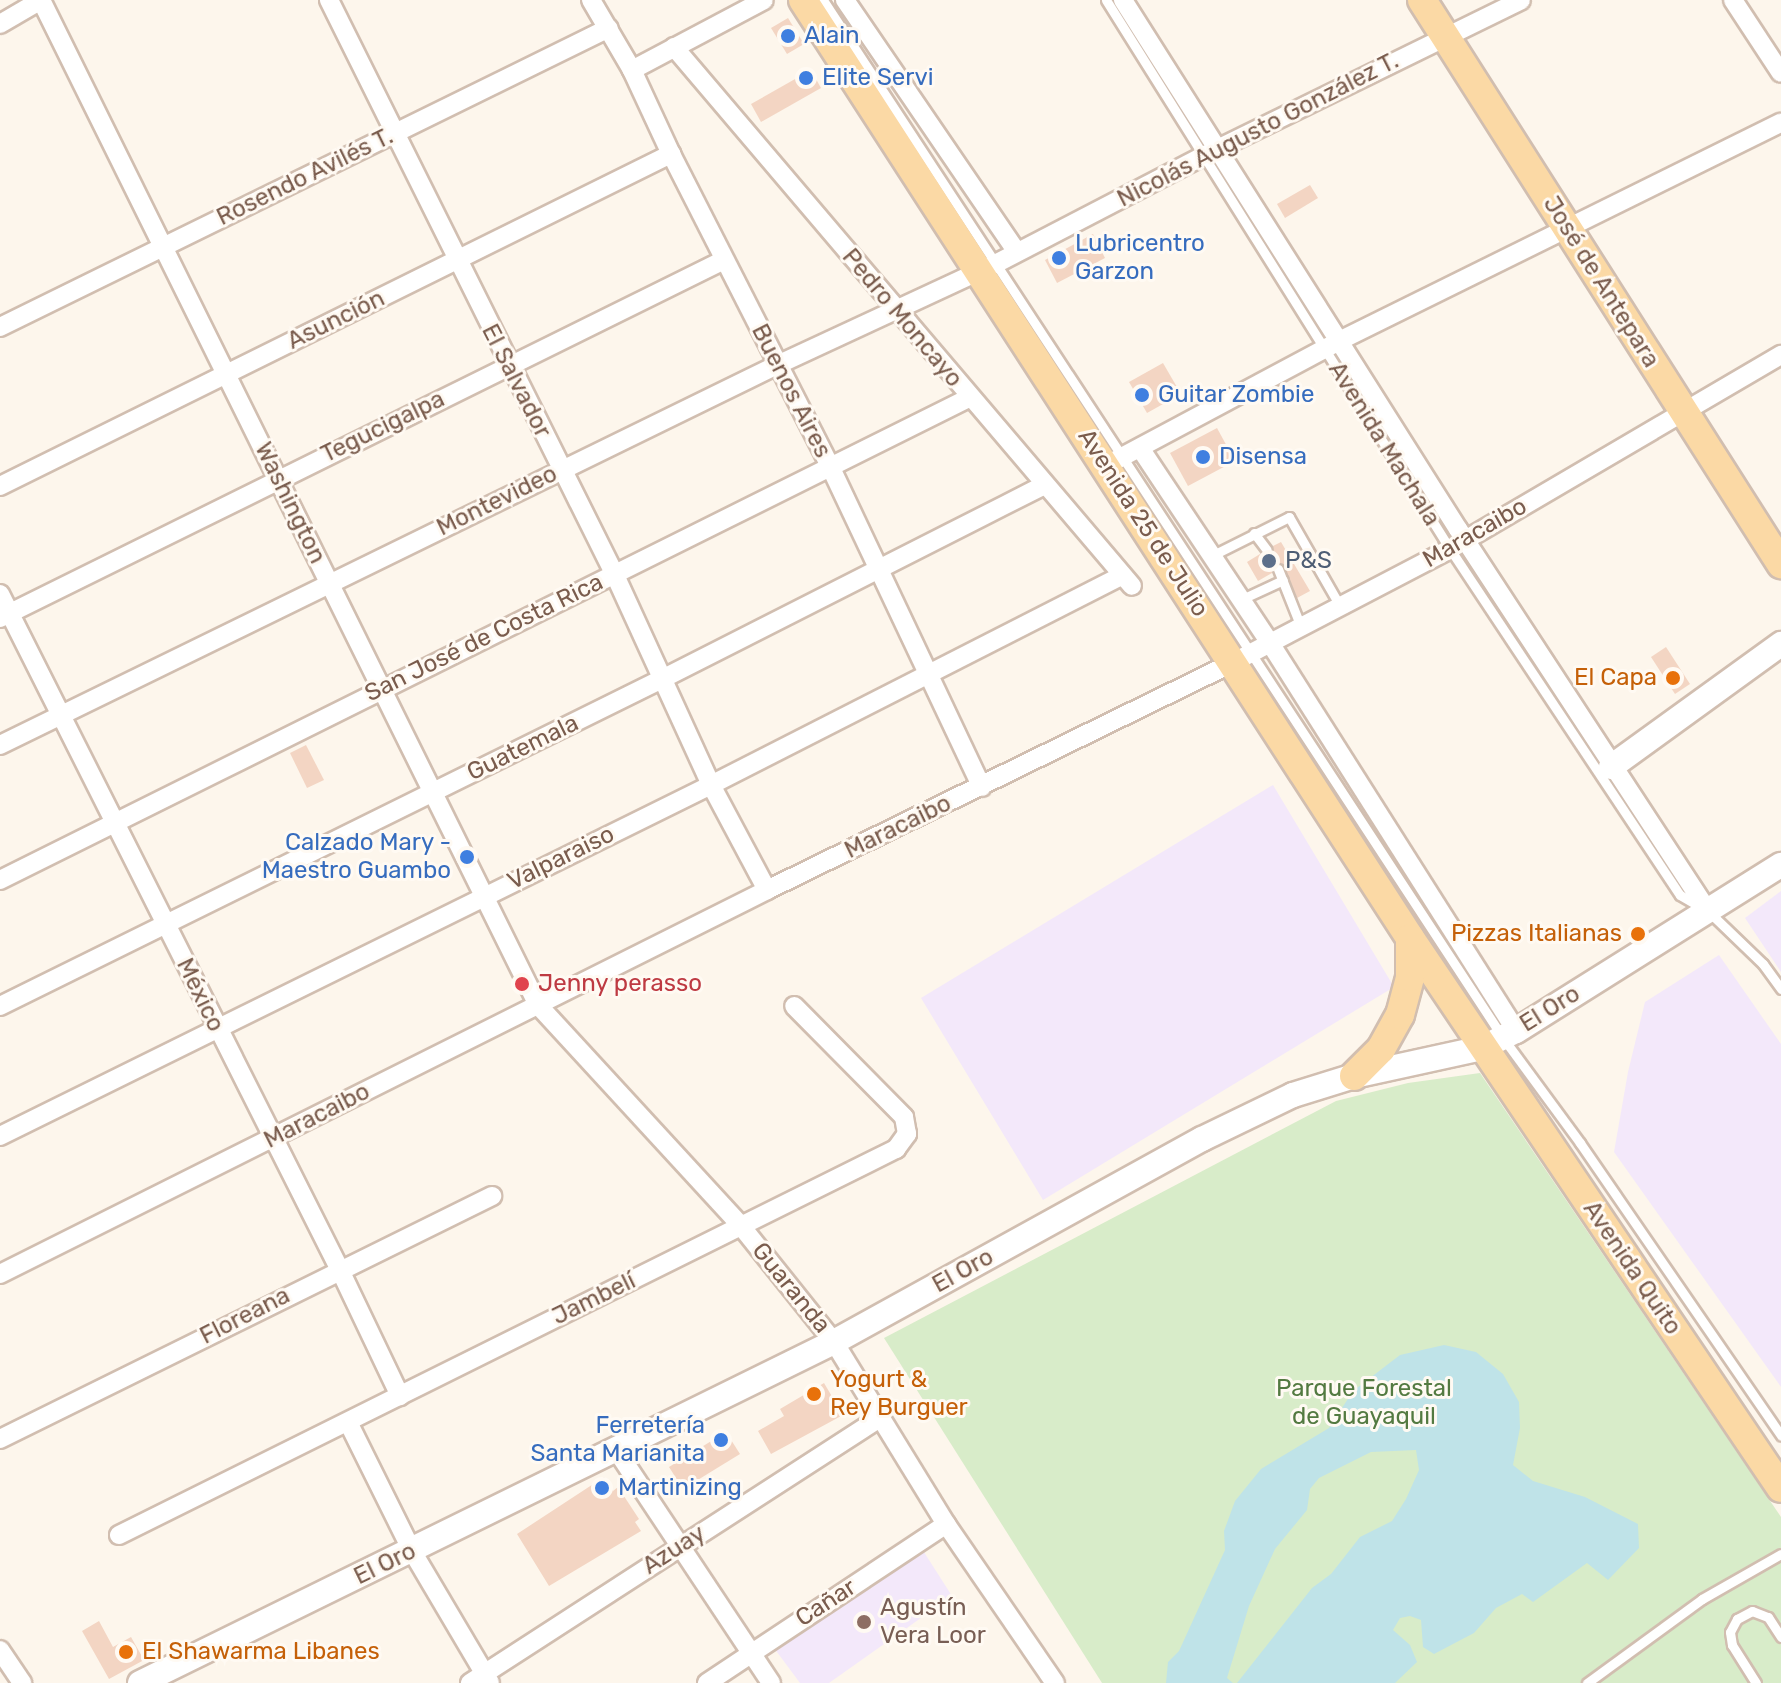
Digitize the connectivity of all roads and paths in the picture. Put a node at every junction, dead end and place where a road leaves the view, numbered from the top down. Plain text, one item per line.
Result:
1 (41, 0) edge
2 (329, 0) edge
3 (591, 0) edge
4 (764, 0) edge
5 (803, 0) edge
6 (823, 0) edge
7 (845, 0) edge
8 (1106, 0) edge
9 (1123, 0) edge
10 (1422, 0) edge
11 (1521, 0) edge
12 (1733, 0) edge
13 (0, 24) edge
14 (609, 28) junction
15 (1446, 37) junction
16 (674, 47) junction
17 (632, 70) junction
18 (1781, 73) edge
19 (1781, 123) edge
20 (395, 133) junction
21 (1210, 153) junction
22 (671, 154) junction
23 (1567, 229) junction
24 (163, 247) junction
25 (1017, 252) junction
26 (724, 260) junction
27 (456, 262) junction
28 (988, 267) junction
29 (895, 309) junction
30 (0, 327) edge
31 (1332, 346) junction
32 (1781, 355) edge
33 (508, 365) junction
34 (777, 365) junction
35 (226, 374) junction
36 (969, 398) junction
37 (1684, 412) junction
38 (1123, 457) junction
39 (830, 466) junction
40 (561, 470) junction
41 (278, 480) junction
42 (1044, 485) junction
43 (0, 486) edge
44 (1254, 533) junction
45 (1458, 544) junction
46 (1267, 550) dead end
47 (1213, 555) junction
48 (1781, 564) edge
49 (1278, 569) dead end
50 (879, 570) junction
51 (614, 573) junction
52 (1283, 580) junction
53 (1127, 581) joint
54 (329, 583) junction
55 (0, 594) edge
56 (1242, 599) junction
57 (1340, 606) junction
58 (5, 615) edge
59 (1301, 627) junction
60 (1270, 643) junction
61 (1781, 644) edge
62 (1242, 657) junction
63 (928, 676) junction
64 (662, 679) junction
65 (381, 689) junction
66 (61, 716) junction
67 (0, 745) edge
68 (1611, 767) junction
69 (711, 785) junction
70 (982, 787) junction
71 (433, 792) junction
72 (114, 823) junction
73 (1781, 865) edge
74 (0, 880) edge
75 (767, 890) junction
76 (484, 896) junction
77 (1708, 911) junction
78 (165, 924) junction
79 (1410, 938) junction
80 (1781, 989) edge
81 (538, 1005) junction
82 (0, 1006) edge
83 (794, 1006) dead end
84 (216, 1027) junction
85 (1501, 1039) junction
86 (1354, 1076) junction
87 (0, 1136) edge
88 (272, 1139) junction
89 (492, 1196) dead end
90 (741, 1226) junction
91 (339, 1268) junction
92 (1, 1271) edge
93 (834, 1342) junction
94 (400, 1396) junction
95 (880, 1418) junction
96 (348, 1422) junction
97 (1781, 1436) edge
98 (0, 1439) edge
99 (615, 1448) junction
100 (1781, 1488) edge
101 (946, 1524) junction
102 (119, 1535) dead end
103 (680, 1546) junction
104 (412, 1551) junction
105 (1781, 1554) edge
106 (1781, 1637) edge
107 (0, 1650) edge
108 (750, 1652) junction
109 (157, 1679) edge
110 (481, 1680) edge
111 (22, 1683) edge
112 (707, 1683) edge
113 (771, 1683) edge
114 (1055, 1683) edge
115 (1587, 1683) edge
116 (1756, 1683) edge

1 - 13 street
1 - 24 street, Washington
2 - 20 street, El Salvador
3 - 14 street, Buenos Aires
4 - 16 street
5 - 28 main road, Avenida 25 de Julio
6 - 28 lane, Avenida 25 de Julio
7 - 25 street
8 - 21 lane, Avenida Machala
9 - 21 street, Avenida Machala
10 - 15 main road, José de Antepara
11 - 15 street, Nicolás Augusto González T.
12 - 18 street
14 - 17 street, Buenos Aires
14 - 20 street, Rosendo Avilés T.
15 - 21 street, Nicolás Augusto González T.
15 - 23 main road, José de Antepara
16 - 17 street
16 - 29 street, Pedro Moncayo
17 - 22 street, Buenos Aires
19 - 23 street
20 - 24 street, Rosendo Avilés T.
20 - 27 street, El Salvador
21 - 25 street, Nicolás Augusto González T.
21 - 31 street, Avenida Machala
22 - 26 street, Buenos Aires
22 - 27 street, Asunción
23 - 31 street
23 - 37 main road, José de Antepara
24 - 30 street, Rosendo Avilés T.
24 - 35 street, Washington
25 - 28 street, Nicolás Augusto González T.
26 - 33 street, Tegucigalpa
26 - 34 street, Buenos Aires
27 - 33 street, El Salvador
27 - 35 street, Asunción
28 - 29 street, Montevideo
28 - 38 main road, Avenida 25 de Julio
29 - 34 street, Montevideo
29 - 36 street, Pedro Moncayo
31 - 38 street
31 - 45 street, Avenida Machala
32 - 37 street, Maracaibo
33 - 40 street, El Salvador
33 - 41 street, Tegucigalpa
34 - 39 street, Buenos Aires
34 - 40 street, Montevideo
35 - 41 street, Washington
35 - 43 street, Asunción
36 - 39 street, San José de Costa Rica
36 - 42 street, Pedro Moncayo
37 - 45 street, Maracaibo
37 - 48 main road, José de Antepara
38 - 47 street, Avenida 25 de Julio
38 - 62 main road, Avenida 25 de Julio
39 - 50 street, Buenos Aires
39 - 51 street, San José de Costa Rica
40 - 51 street, El Salvador
40 - 54 street, Montevideo
41 - 54 street, Washington
41 - 58 street, Tegucigalpa
42 - 50 street, Guatemala
42 - 53 street, Pedro Moncayo
44 - 46 lane
44 - 47 lane
44 - 57 lane
45 - 57 street, Maracaibo
45 - 68 street, Avenida Machala
45 - 77 lane, Avenida Machala
47 - 56 street, Avenida 25 de Julio
49 - 52 lane
50 - 63 street, Buenos Aires
50 - 64 street, Guatemala
51 - 64 street, El Salvador
51 - 65 street, San José de Costa Rica
52 - 56 lane
52 - 59 lane
53 - 63 street, Valparaiso
54 - 65 street, Washington
54 - 66 street, Montevideo
55 - 58 street, México
56 - 60 street, Avenida 25 de Julio
57 - 59 street, Maracaibo
58 - 66 street, México
59 - 60 street, Maracaibo
60 - 62 street, Maracaibo
60 - 85 street, Avenida 25 de Julio
61 - 68 street
62 - 70 street, Maracaibo
62 - 79 main road, Avenida 25 de Julio
62 - 85 lane, Avenida 25 de Julio
63 - 69 street, Valparaiso
63 - 70 street, Buenos Aires
64 - 69 street, El Salvador
64 - 71 street, Guatemala
65 - 71 street, Washington
65 - 72 street, San José de Costa Rica
66 - 67 street, Montevideo
66 - 72 street, México
68 - 77 street, Avenida Machala
69 - 75 street, El Salvador
69 - 76 street, Valparaiso
70 - 75 street, Maracaibo
71 - 76 street, Washington
71 - 78 street, Guatemala
72 - 74 street, San José de Costa Rica
72 - 78 street, México
73 - 77 street, El Oro
75 - 81 street, Maracaibo
76 - 81 street, Washington
76 - 84 street, Valparaiso
77 - 80 lane, Avenida Machala
77 - 85 street, El Oro
78 - 82 street, Guatemala
78 - 84 street, México
79 - 85 main road, Avenida 25 de Julio
79 - 86 main road
81 - 88 street, Maracaibo
81 - 90 street, Guaranda
83 - 90 street, Jambelí
84 - 87 street, Valparaiso
84 - 88 street, México
85 - 86 street, El Oro
85 - 97 lane, Avenida Quito
85 - 100 main road, Avenida Quito
86 - 93 street, El Oro
88 - 91 street, México
88 - 92 street, Maracaibo
89 - 91 street, Floreana
90 - 93 street, Guaranda
90 - 94 street, Jambelí
91 - 94 street, México
91 - 98 street, Floreana
93 - 95 street, Guaranda
93 - 99 street, El Oro
94 - 96 street, Jambelí
95 - 101 street, Guaranda
95 - 103 street, Azuay
96 - 102 street, Jambelí
96 - 104 street
99 - 103 street
99 - 104 street, El Oro
101 - 108 street, Cañar
101 - 114 street, Guaranda
103 - 108 street
103 - 110 street, Azuay
104 - 109 street, El Oro
104 - 110 street
105 - 115 lane
106 - 116 lane
107 - 111 street
108 - 112 street, Cañar
108 - 113 street

